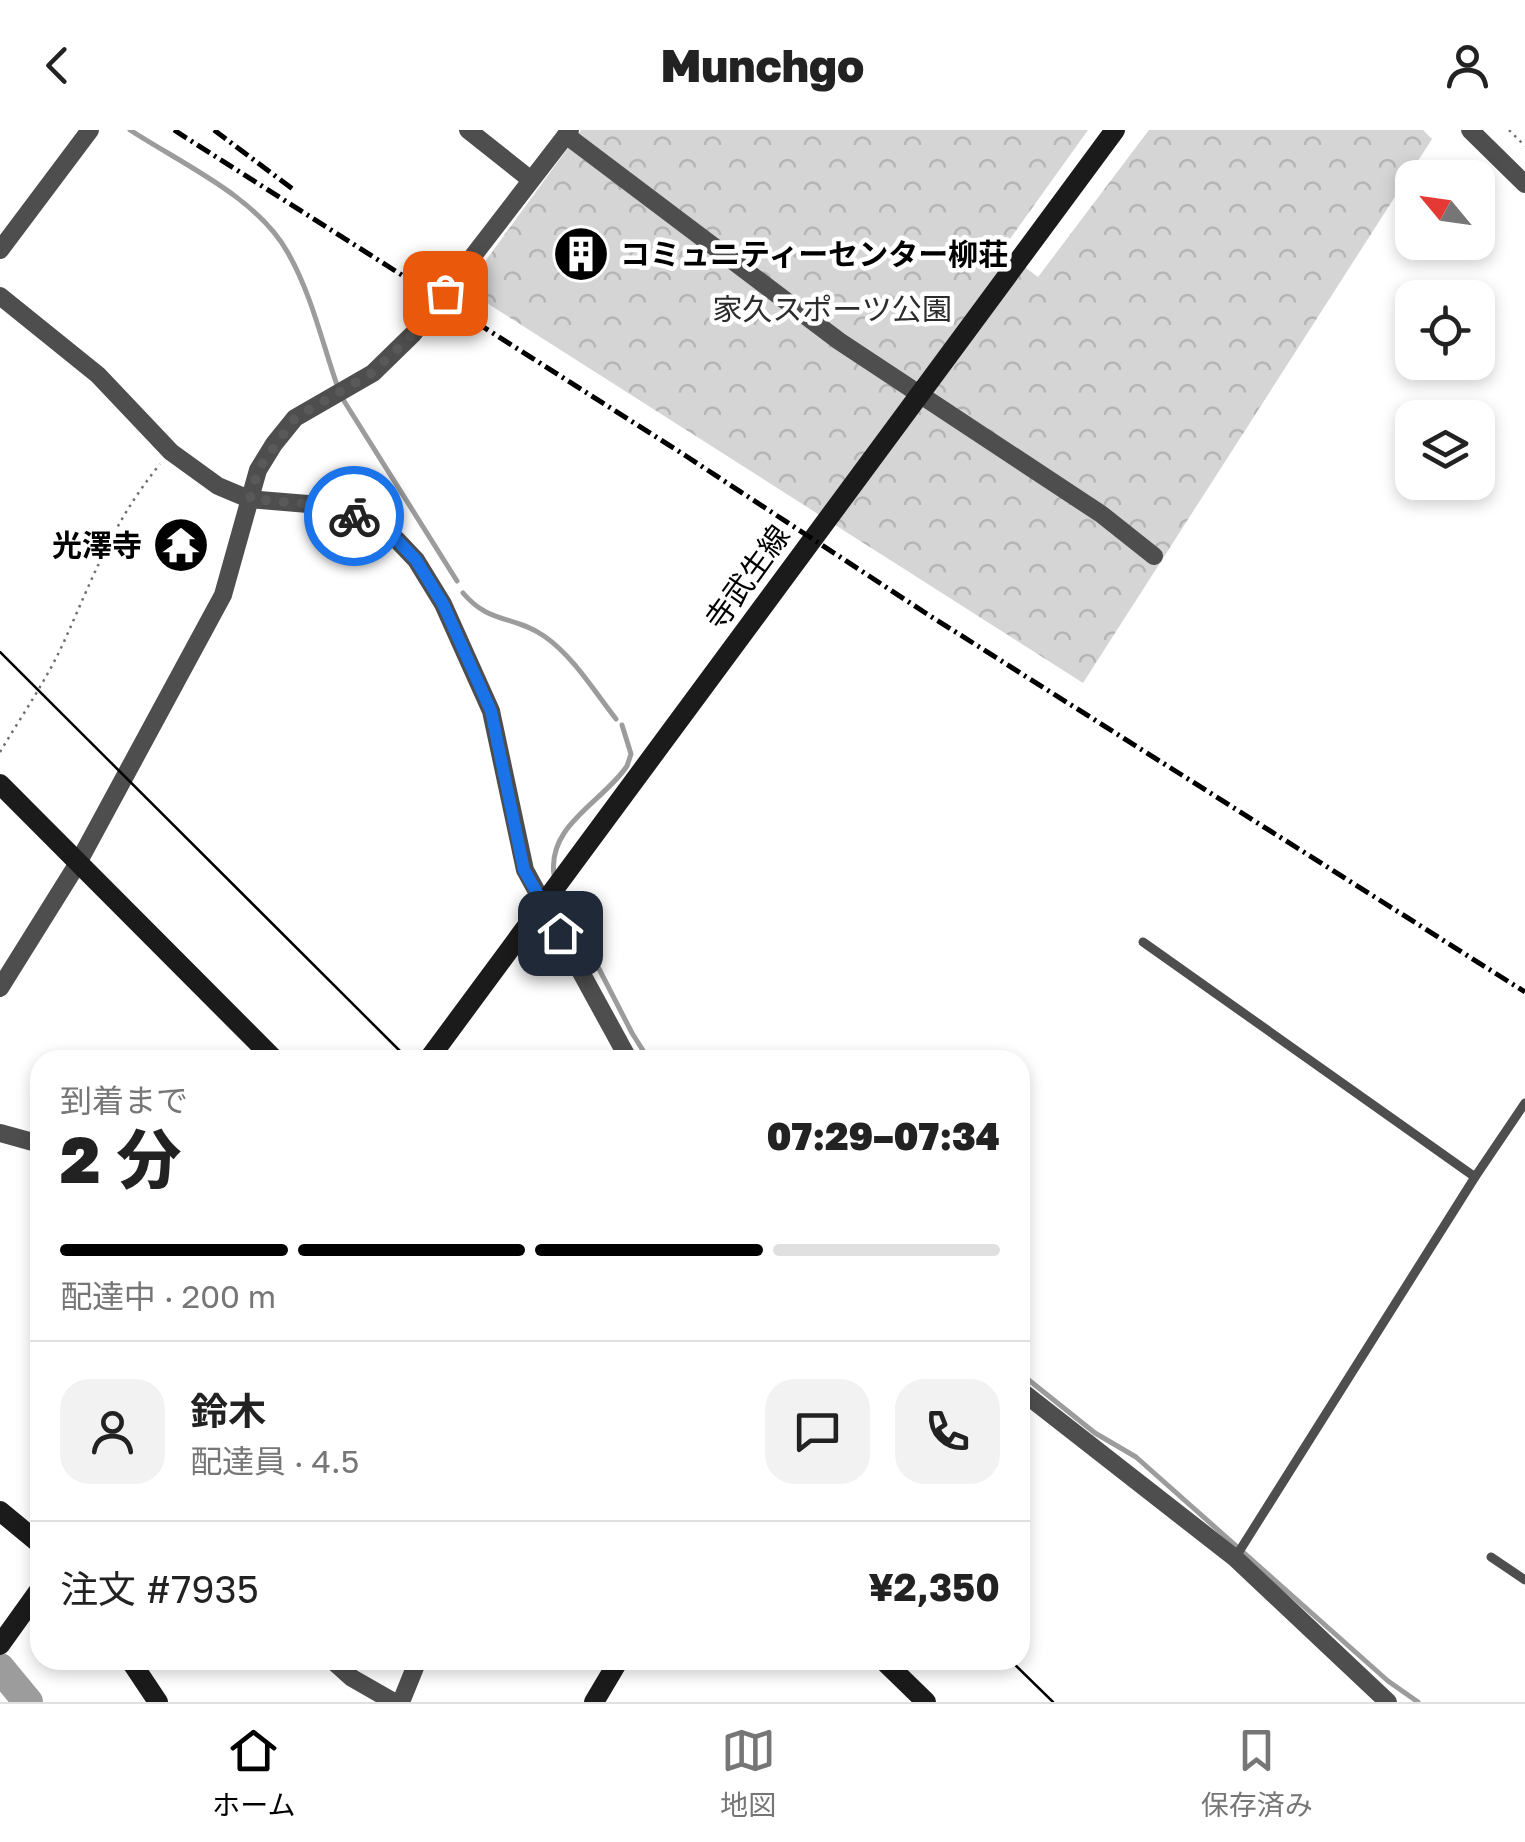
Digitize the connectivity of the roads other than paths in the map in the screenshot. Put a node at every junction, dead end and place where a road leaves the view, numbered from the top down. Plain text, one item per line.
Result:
1 (90, 130) edge
2 (468, 130) edge
3 (1115, 130) edge
4 (1470, 130) edge
5 (568, 132) edge
6 (532, 180) junction
7 (1525, 184) edge
8 (0, 250) edge
9 (0, 296) edge
10 (250, 499) junction
11 (1154, 556) dead end
12 (0, 784) edge
13 (78, 863) junction
14 (1144, 942) dead end
15 (0, 988) edge
16 (266, 1050) edge
17 (435, 1050) edge
18 (623, 1050) edge
19 (1525, 1103) edge
20 (0, 1132) edge
21 (30, 1141) edge
22 (1475, 1177) junction
23 (1030, 1398) edge
24 (0, 1511) edge
25 (30, 1536) edge
26 (1491, 1556) dead end
27 (1236, 1558) junction
28 (1525, 1580) edge
29 (30, 1603) edge
30 (0, 1645) edge
31 (137, 1670) edge
32 (343, 1670) edge
33 (413, 1670) edge
34 (613, 1670) edge
35 (893, 1670) edge
36 (1382, 1700) edge
37 (158, 1702) edge
38 (397, 1702) edge
39 (594, 1702) edge
40 (926, 1702) edge

1 - 8 street
2 - 6 street
3 - 17 main road, 寺武生線
4 - 7 street
5 - 6 street
5 - 11 street
6 - 10 street
9 - 10 street
10 - 13 street
10 - 18 street
12 - 13 main road
13 - 15 street
13 - 16 main road
14 - 22 lane
19 - 22 lane
20 - 21 street
22 - 27 lane
23 - 27 street
24 - 25 main road
26 - 28 lane
27 - 36 street
29 - 30 main road
31 - 37 main road
32 - 38 street
33 - 38 street
34 - 39 main road
35 - 40 main road

